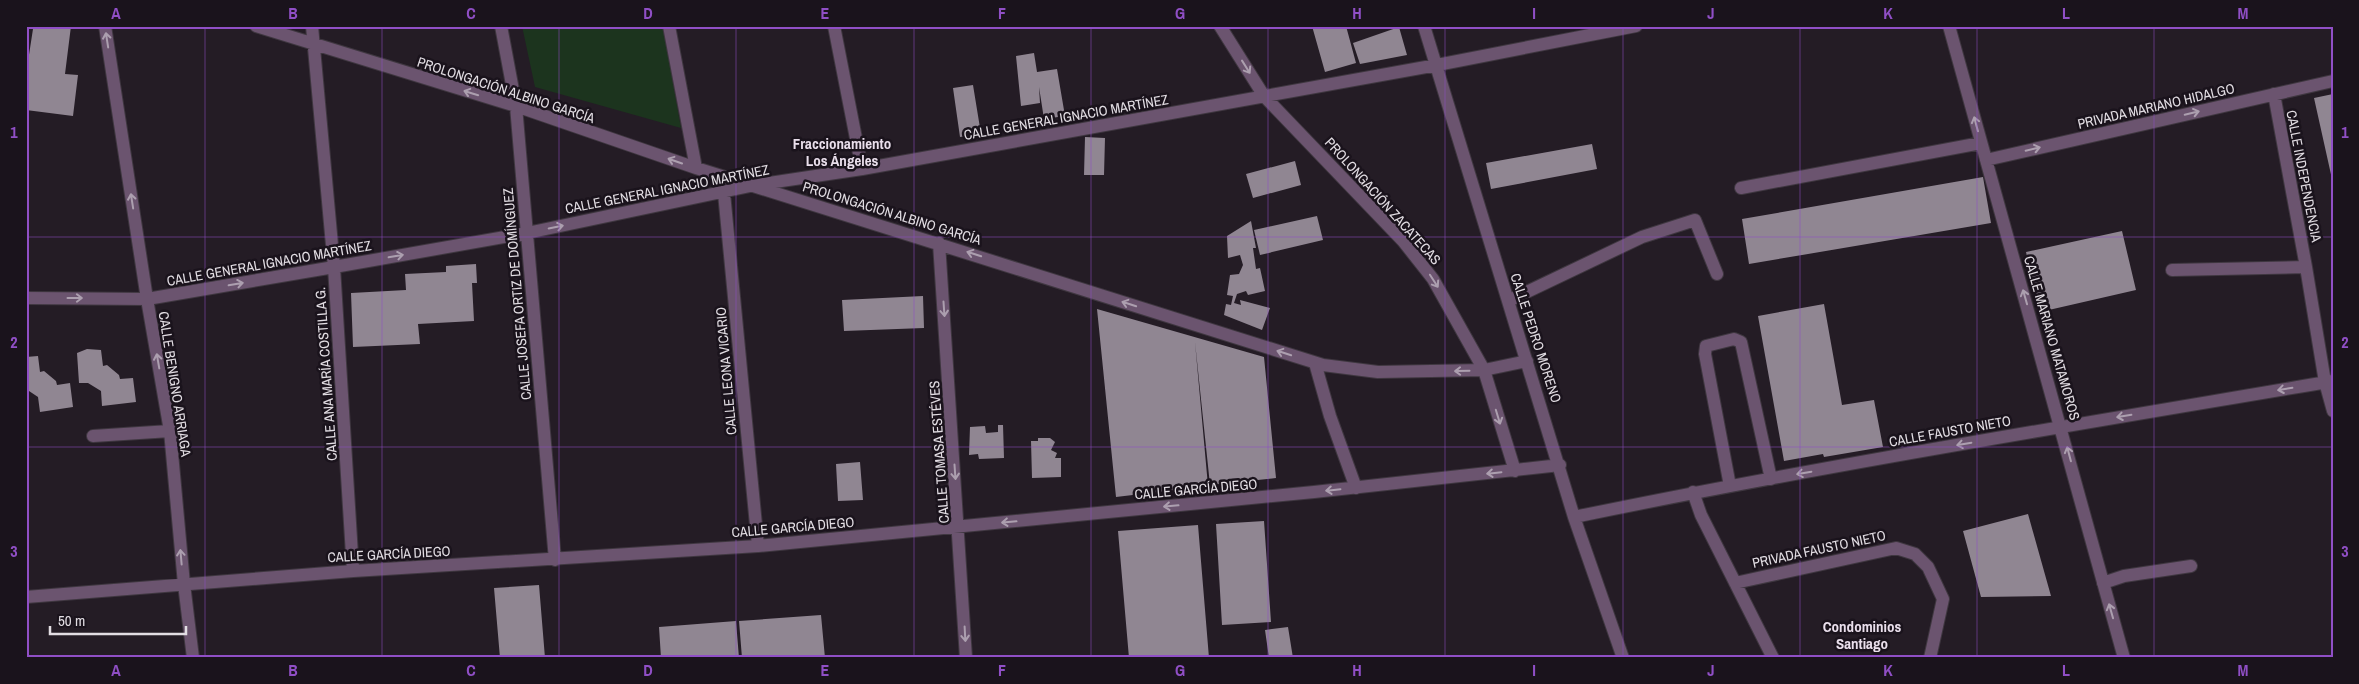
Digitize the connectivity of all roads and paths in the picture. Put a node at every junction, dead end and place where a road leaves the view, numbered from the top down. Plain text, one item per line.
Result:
1 (105, 26) edge
2 (256, 26) edge
3 (312, 26) edge
4 (501, 26) edge
5 (670, 26) edge
6 (834, 26) edge
7 (1220, 26) edge
8 (1424, 26) edge
9 (1636, 26) edge
10 (1949, 26) edge
11 (313, 45) junction
12 (1436, 65) junction
13 (2333, 81) edge
14 (2274, 94) junction
15 (1264, 96) junction
16 (516, 106) junction
17 (1981, 143) junction
18 (1986, 160) junction
19 (696, 168) junction
20 (862, 169) junction
21 (755, 186) junction
22 (1741, 188) dead end
23 (724, 193) junction
24 (527, 233) junction
25 (939, 243) junction
26 (334, 267) junction
27 (2306, 268) junction
28 (2172, 270) dead end
29 (1716, 274) dead end
30 (26, 298) edge
31 (146, 298) junction
32 (1508, 301) junction
33 (1527, 361) junction
34 (1315, 363) junction
35 (1484, 370) junction
36 (2329, 382) edge
37 (2333, 411) edge
38 (2062, 426) junction
39 (170, 431) junction
40 (93, 436) dead end
41 (1560, 465) junction
42 (1515, 471) junction
43 (1771, 478) junction
44 (1730, 486) junction
45 (1356, 488) junction
46 (1693, 492) junction
47 (1574, 516) junction
48 (959, 526) junction
49 (758, 546) junction
50 (555, 560) junction
51 (2191, 566) dead end
52 (353, 571) junction
53 (1735, 583) junction
54 (2103, 583) junction
55 (184, 584) junction
56 (26, 597) edge
57 (193, 658) edge
58 (966, 658) edge
59 (1623, 658) edge
60 (1773, 658) edge
61 (1930, 658) edge
62 (2124, 658) edge

31 -> 1 street, CALLE BENIGNO ARRIAGA
2 - 11 street, PROLONGACIÓN ALBINO GARCÍA
3 - 11 street, CALLE ANA MARÍA COSTILLA G.
4 - 16 street, CALLE JOSEFA ORTIZ DE DOMÍNGUEZ
5 - 19 street
6 - 20 street
7 -> 15 street, PROLONGACIÓN ZACATECAS
8 - 12 street, CALLE PEDRO MORENO
9 - 12 street, CALLE GENERAL IGNACIO MARTÍNEZ
17 -> 10 street, CALLE MARIANO MATAMOROS
16 -> 11 street, PROLONGACIÓN ALBINO GARCÍA
11 - 26 street, CALLE ANA MARÍA COSTILLA G.
12 - 15 street, CALLE GENERAL IGNACIO MARTÍNEZ
12 - 32 street, CALLE PEDRO MORENO
13 - 14 street, PRIVADA MARIANO HIDALGO
18 -> 14 street, PRIVADA MARIANO HIDALGO
14 - 27 street, CALLE INDEPENDENCIA
15 - 20 street, CALLE GENERAL IGNACIO MARTÍNEZ
15 -> 35 street, PROLONGACIÓN ZACATECAS
19 -> 16 street, PROLONGACIÓN ALBINO GARCÍA
16 - 24 street, CALLE JOSEFA ORTIZ DE DOMÍNGUEZ
17 - 18 street, CALLE MARIANO MATAMOROS
17 - 22 street
38 -> 18 street, CALLE MARIANO MATAMOROS
19 - 21 street, PROLONGACIÓN ALBINO GARCÍA
20 - 21 street, CALLE GENERAL IGNACIO MARTÍNEZ
21 - 23 street, CALLE GENERAL IGNACIO MARTÍNEZ
21 - 25 street, PROLONGACIÓN ALBINO GARCÍA
24 -> 23 street, CALLE GENERAL IGNACIO MARTÍNEZ
23 - 49 street, CALLE LEONA VICARIO
26 -> 24 street, CALLE GENERAL IGNACIO MARTÍNEZ
24 - 50 street, CALLE JOSEFA ORTIZ DE DOMÍNGUEZ
34 -> 25 street, PROLONGACIÓN ALBINO GARCÍA
25 -> 48 street, CALLE TOMASA ESTÉVES
31 -> 26 street, CALLE GENERAL IGNACIO MARTÍNEZ
26 - 52 street, CALLE ANA MARÍA COSTILLA G.
27 - 28 street
27 - 36 street, CALLE INDEPENDENCIA
29 - 32 street
30 -> 31 street, CALLE GENERAL IGNACIO MARTÍNEZ
39 -> 31 street, CALLE BENIGNO ARRIAGA
32 - 33 street, CALLE PEDRO MORENO
33 - 35 street, PROLONGACIÓN ALBINO GARCÍA
33 - 41 street, CALLE PEDRO MORENO
35 -> 34 street, PROLONGACIÓN ALBINO GARCÍA
34 - 45 street
35 -> 42 street, PROLONGACIÓN ZACATECAS
36 - 37 street, CALLE INDEPENDENCIA
36 -> 38 street, CALLE FAUSTO NIETO
38 -> 43 street, CALLE FAUSTO NIETO
54 -> 38 street, CALLE MARIANO MATAMOROS
39 - 40 street
55 -> 39 street, CALLE BENIGNO ARRIAGA
41 - 42 street, CALLE GARCÍA DIEGO
41 - 47 street, CALLE PEDRO MORENO
42 -> 45 street, CALLE GARCÍA DIEGO
43 - 44 street, CALLE FAUSTO NIETO
43 - 44 street
44 - 46 street, CALLE FAUSTO NIETO
45 -> 48 street, CALLE GARCÍA DIEGO
46 - 47 street, CALLE FAUSTO NIETO
46 - 53 street
47 - 59 street, CALLE PEDRO MORENO
48 - 49 street, CALLE GARCÍA DIEGO
48 -> 58 street, CALLE TOMASA ESTÉVES
49 - 50 street, CALLE GARCÍA DIEGO
50 - 52 street, CALLE GARCÍA DIEGO
51 - 54 street
52 - 55 street, CALLE GARCÍA DIEGO
53 - 60 street
53 - 61 street, PRIVADA FAUSTO NIETO
62 -> 54 street, CALLE MARIANO MATAMOROS
55 - 56 street, CALLE GARCÍA DIEGO
55 - 57 street, CALLE BENIGNO ARRIAGA

